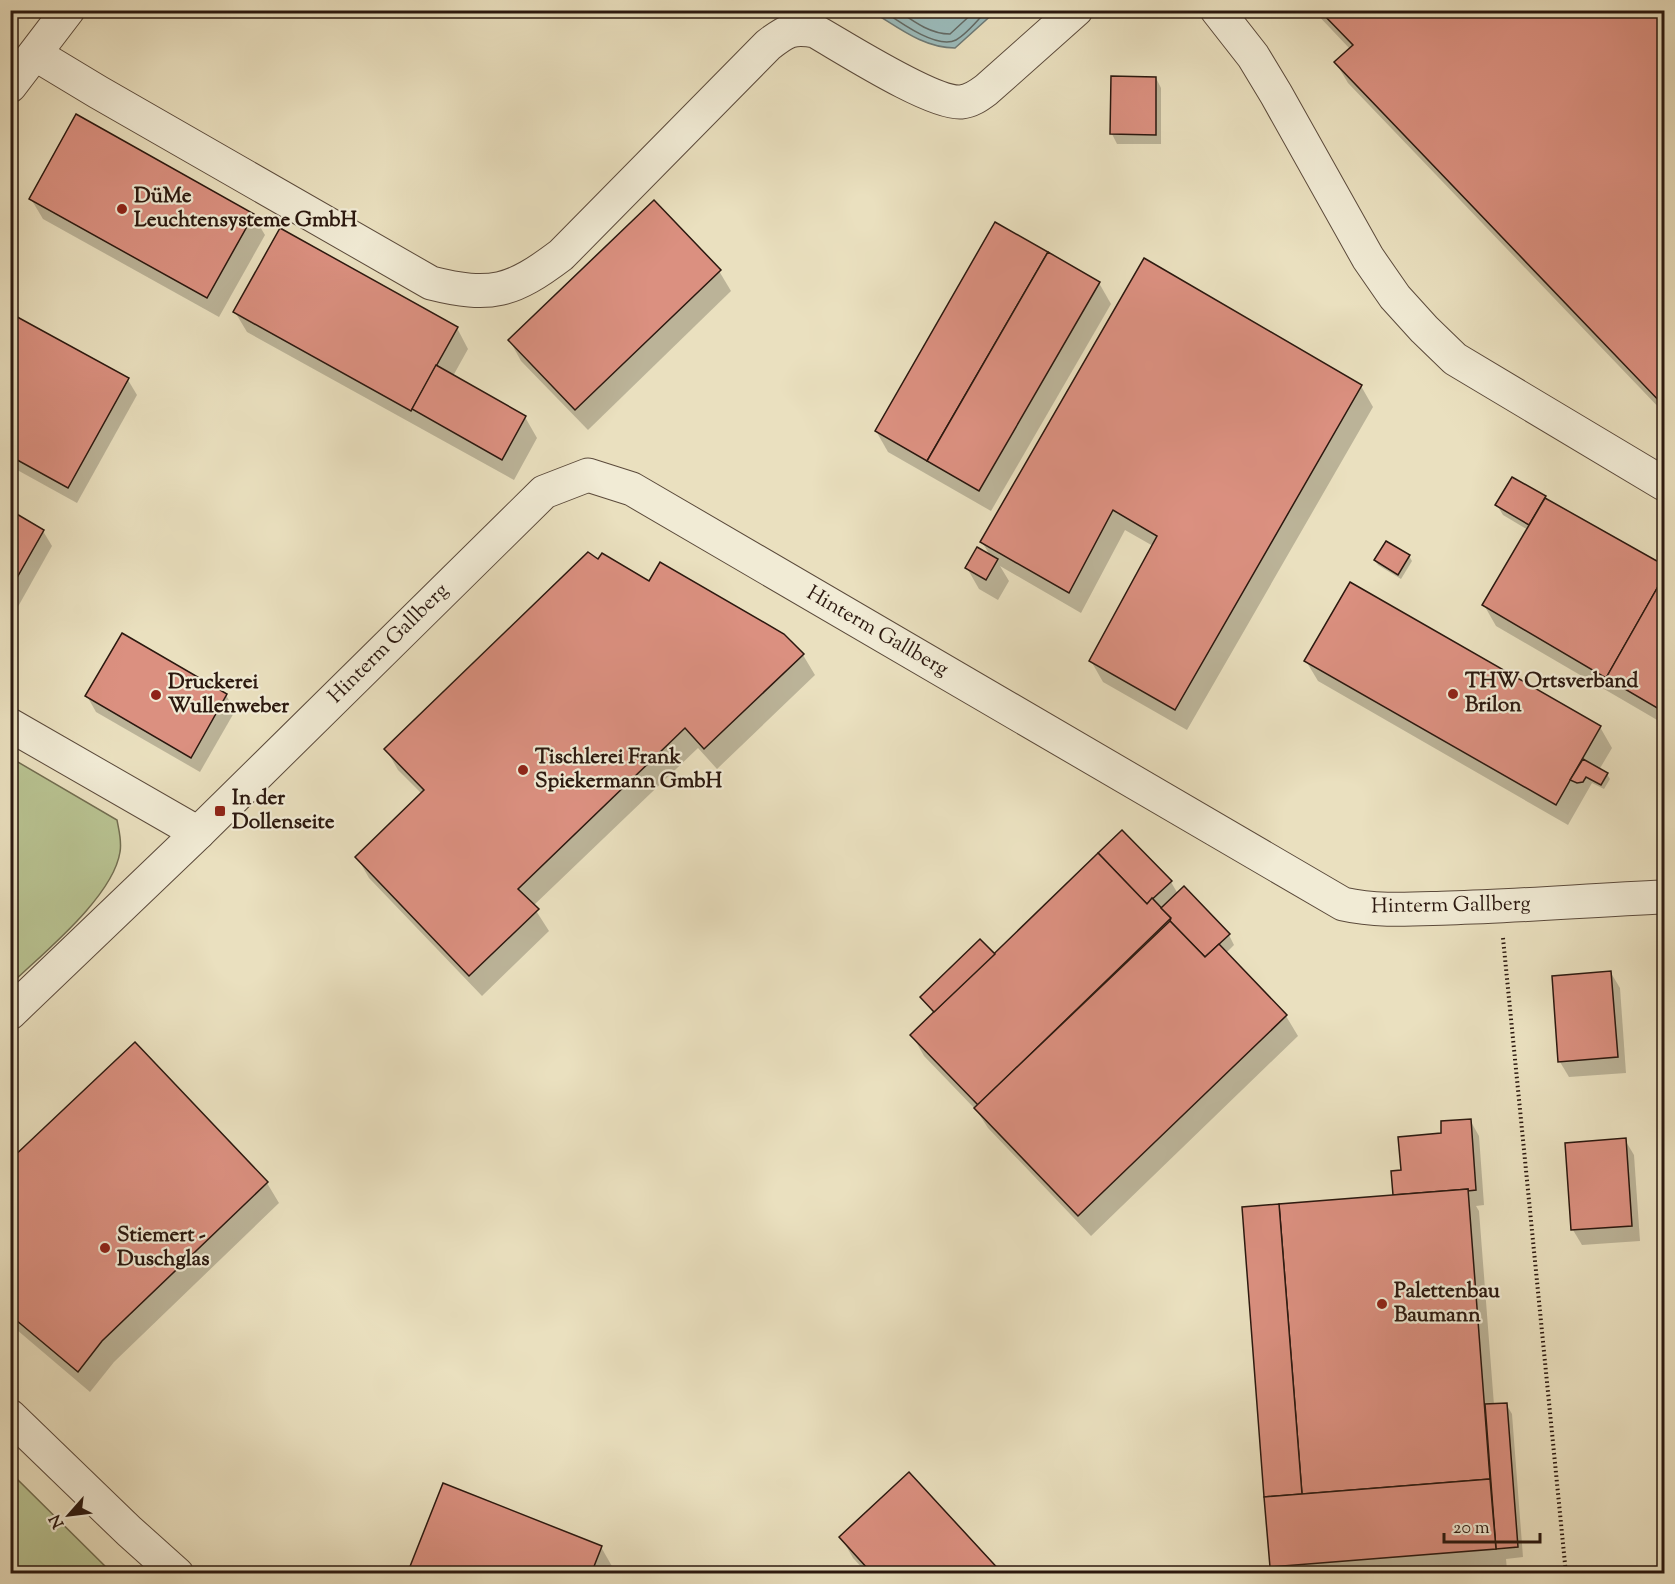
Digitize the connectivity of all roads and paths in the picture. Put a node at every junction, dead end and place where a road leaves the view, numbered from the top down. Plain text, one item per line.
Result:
1 (68, 10) edge
2 (1076, 10) edge
3 (1217, 10) edge
4 (35, 54) junction
5 (10, 86) edge
6 (1665, 484) edge
7 (10, 725) edge
8 (198, 833) junction
9 (1665, 897) edge
10 (1500, 907) junction
11 (10, 1013) edge
12 (10, 1416) edge
13 (177, 1574) edge
14 (1566, 1574) edge

1 - 4 street
2 - 4 street
3 - 6 street
4 - 5 street
7 - 8 street
8 - 10 street, Hinterm Gallberg
8 - 11 street
9 - 10 street, Hinterm Gallberg
10 - 14 path
12 - 13 street

